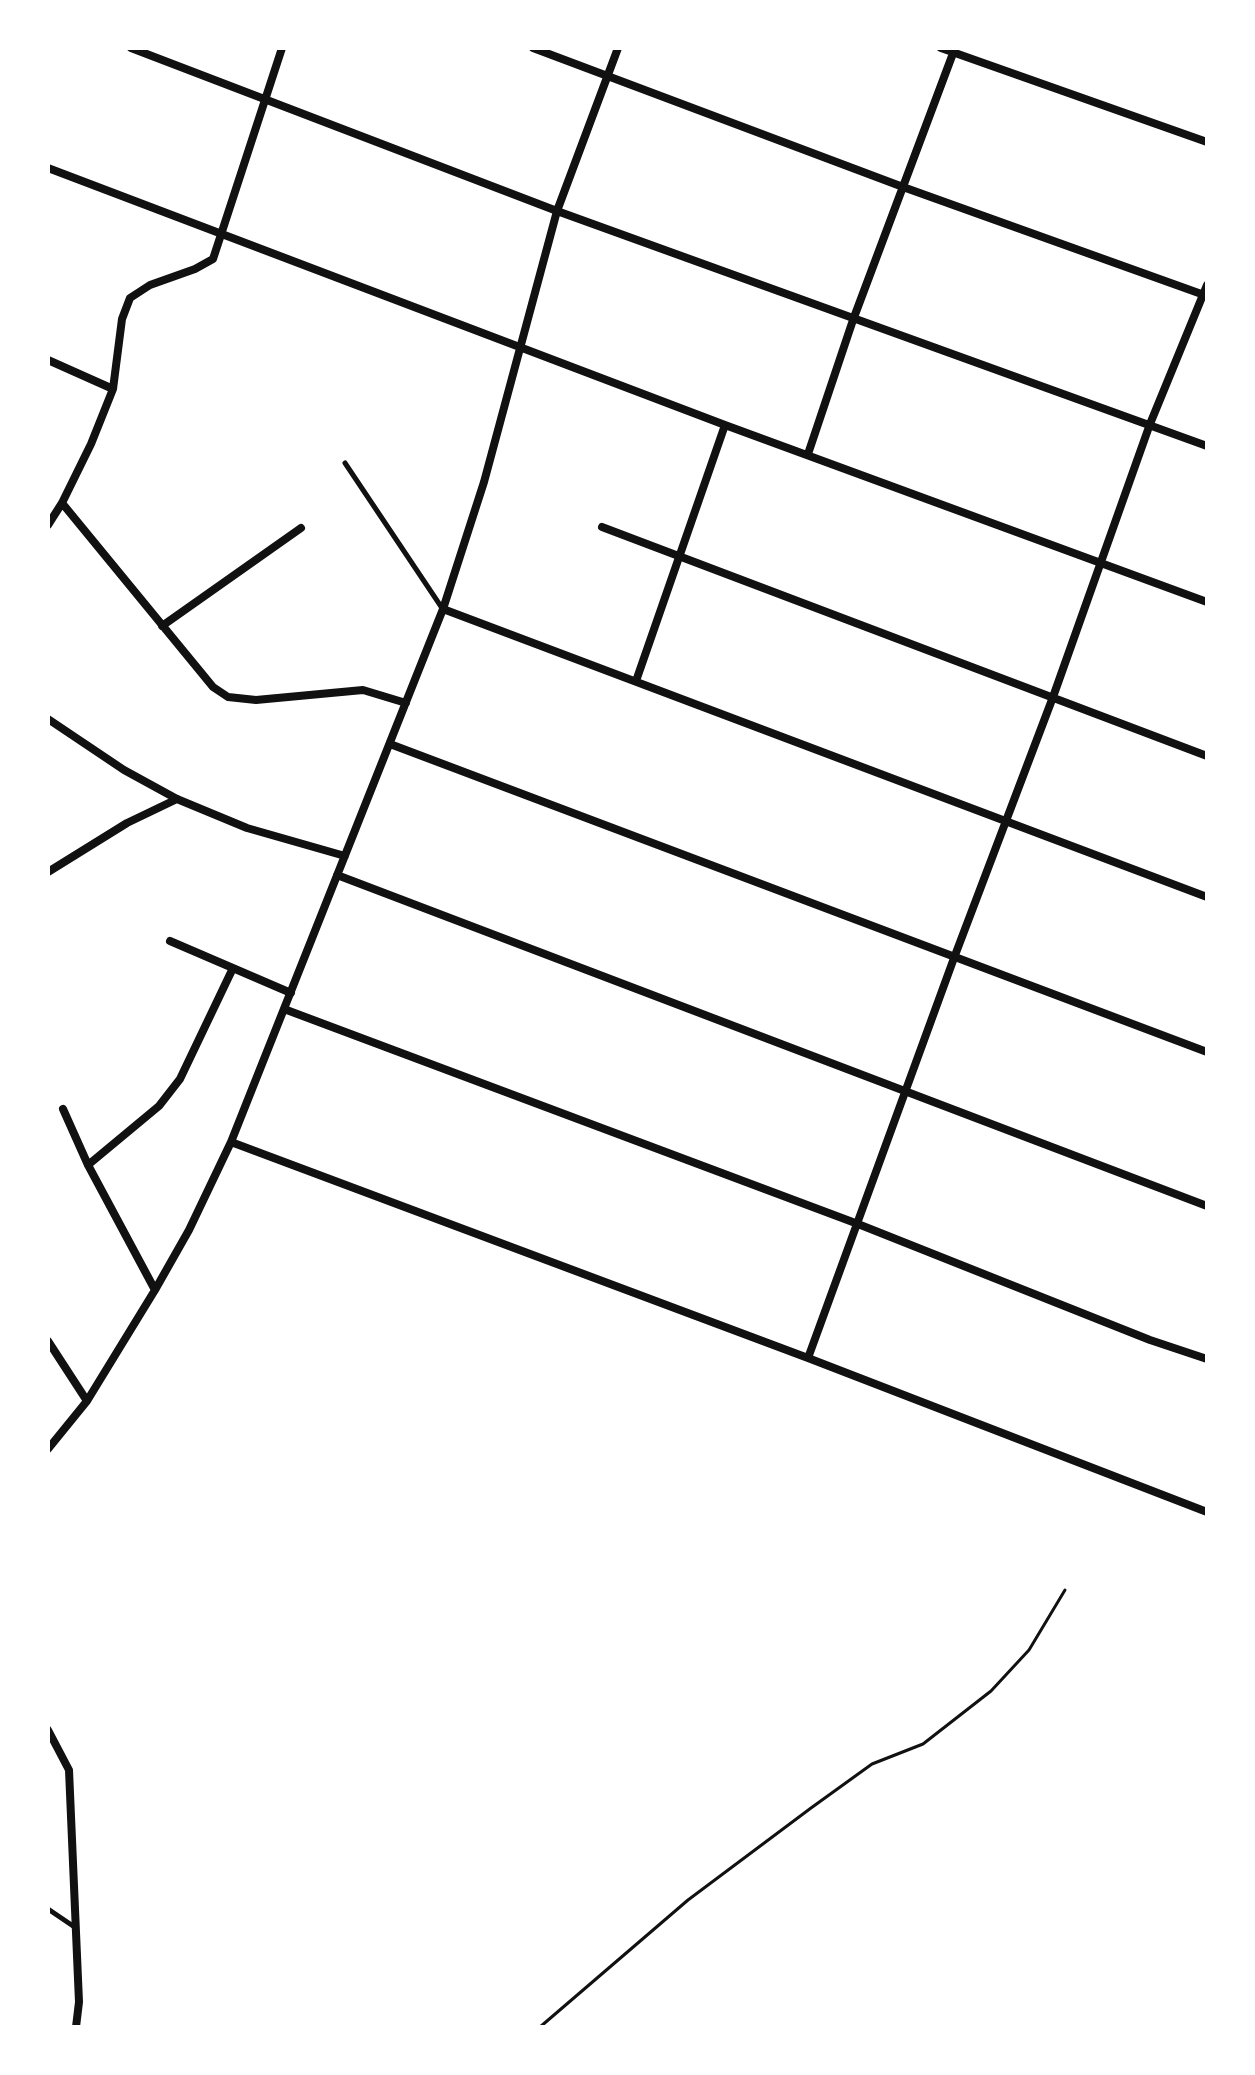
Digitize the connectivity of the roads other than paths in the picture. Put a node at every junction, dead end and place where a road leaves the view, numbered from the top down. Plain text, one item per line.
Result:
1 (131, 48) edge
2 (282, 48) edge
3 (533, 48) edge
4 (618, 48) edge
5 (941, 48) edge
6 (954, 50) edge
7 (608, 76) junction
8 (264, 98) junction
9 (1207, 142) edge
10 (48, 168) edge
11 (903, 187) junction
12 (557, 211) junction
13 (222, 233) junction
14 (1206, 292) edge
15 (853, 320) junction
16 (520, 346) junction
17 (48, 360) edge
18 (113, 389) junction
19 (1150, 424) junction
20 (725, 425) junction
21 (1207, 446) edge
22 (808, 454) junction
23 (345, 463) dead end
24 (62, 503) junction
25 (48, 525) edge
26 (602, 527) dead end
27 (301, 528) dead end
28 (679, 555) junction
29 (1101, 561) junction
30 (1207, 602) edge
31 (443, 609) junction
32 (162, 626) junction
33 (636, 681) junction
34 (1053, 697) junction
35 (406, 703) junction
36 (48, 719) edge
37 (390, 744) junction
38 (1207, 756) edge
39 (177, 799) junction
40 (1006, 822) junction
41 (345, 856) junction
42 (48, 872) edge
43 (337, 875) junction
44 (1207, 897) edge
45 (170, 941) dead end
46 (954, 958) junction
47 (233, 968) junction
48 (291, 993) junction
49 (284, 1009) junction
50 (1207, 1052) edge
51 (906, 1091) junction
52 (63, 1109) dead end
53 (231, 1142) junction
54 (88, 1165) junction
55 (1207, 1206) edge
56 (858, 1224) junction
57 (155, 1290) junction
58 (48, 1342) edge
59 (808, 1358) junction
60 (1207, 1359) edge
61 (87, 1401) junction
62 (48, 1449) edge
63 (1207, 1512) edge
64 (48, 1730) edge
65 (48, 1909) edge
66 (76, 1928) junction
67 (76, 2027) edge

1 - 8 street
2 - 8 street
3 - 7 street
4 - 7 street
5 - 6 street
6 - 9 street
6 - 11 street
7 - 11 street
7 - 12 street
8 - 12 street
8 - 13 street
10 - 13 street
11 - 14 street
11 - 15 street
12 - 15 street
12 - 16 street
13 - 16 street
13 - 18 street
14 - 19 street
15 - 19 street
15 - 22 street
16 - 20 street
16 - 31 street
17 - 18 street
18 - 24 street
19 - 21 street
19 - 29 street
20 - 22 street
20 - 28 street
22 - 29 street
23 - 31 lane
24 - 25 street
24 - 32 street
26 - 28 street
27 - 32 street
28 - 33 street
28 - 34 street
29 - 30 street
29 - 34 street
31 - 33 street
31 - 35 street
32 - 35 street
33 - 40 street
34 - 38 street
34 - 40 street
35 - 37 street
36 - 39 street
37 - 41 street
37 - 46 street
39 - 41 street
39 - 42 street
40 - 44 street
40 - 46 street
41 - 43 street
43 - 48 street
43 - 51 street
45 - 47 street
46 - 50 street
46 - 51 street
47 - 48 street
47 - 54 street
48 - 49 street
49 - 53 street
49 - 56 street
51 - 55 street
51 - 56 street
52 - 54 street
53 - 57 street
53 - 59 street
54 - 57 street
56 - 59 street
56 - 60 street
57 - 61 street
58 - 61 street
59 - 63 street
61 - 62 street
64 - 66 street
65 - 66 lane
66 - 67 street

